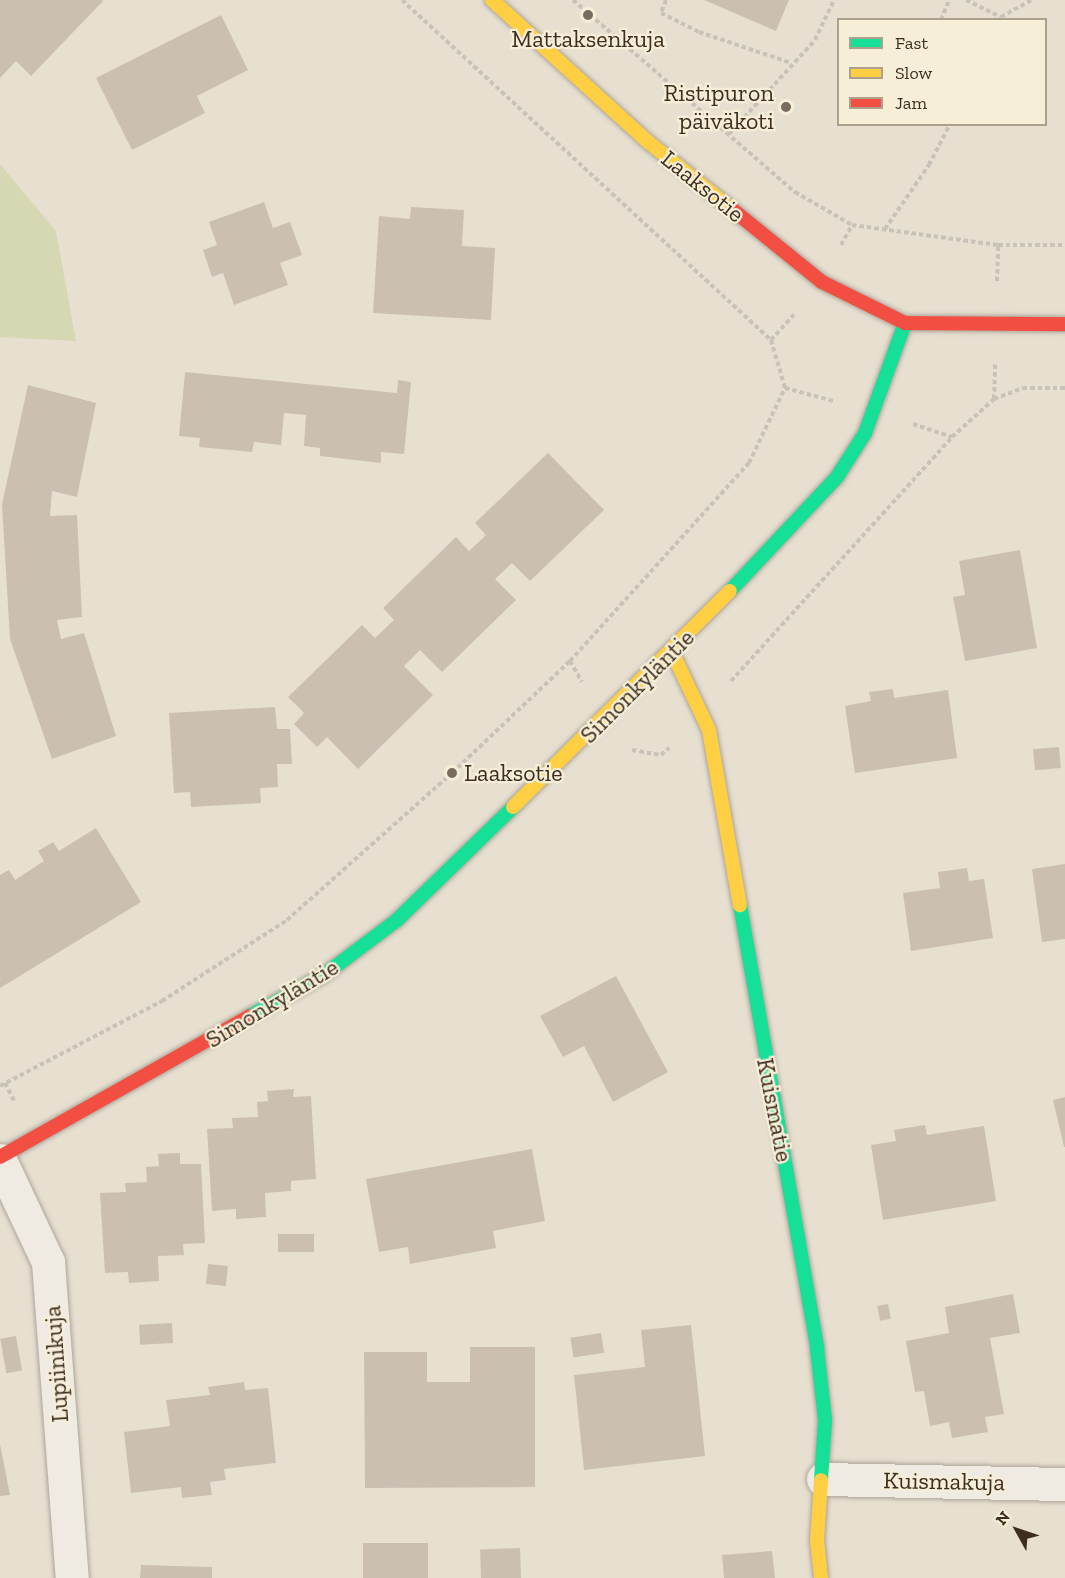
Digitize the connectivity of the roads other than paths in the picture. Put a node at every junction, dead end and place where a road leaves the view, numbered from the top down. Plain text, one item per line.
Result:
1 (492, 0) edge
2 (905, 323) junction
3 (1065, 324) edge
4 (672, 652) junction
5 (0, 1158) edge
6 (823, 1479) junction
7 (1065, 1484) edge
8 (72, 1578) edge
9 (821, 1578) edge

1 - 2 main road, Laaksotie
2 - 3 main road
2 - 4 main road, Simonkyläntie
4 - 5 main road, Simonkyläntie
4 - 6 main road, Kuismatie
5 - 8 street, Lupiinikuja
6 - 7 street, Kuismakuja
6 - 9 main road, Kuismatie

